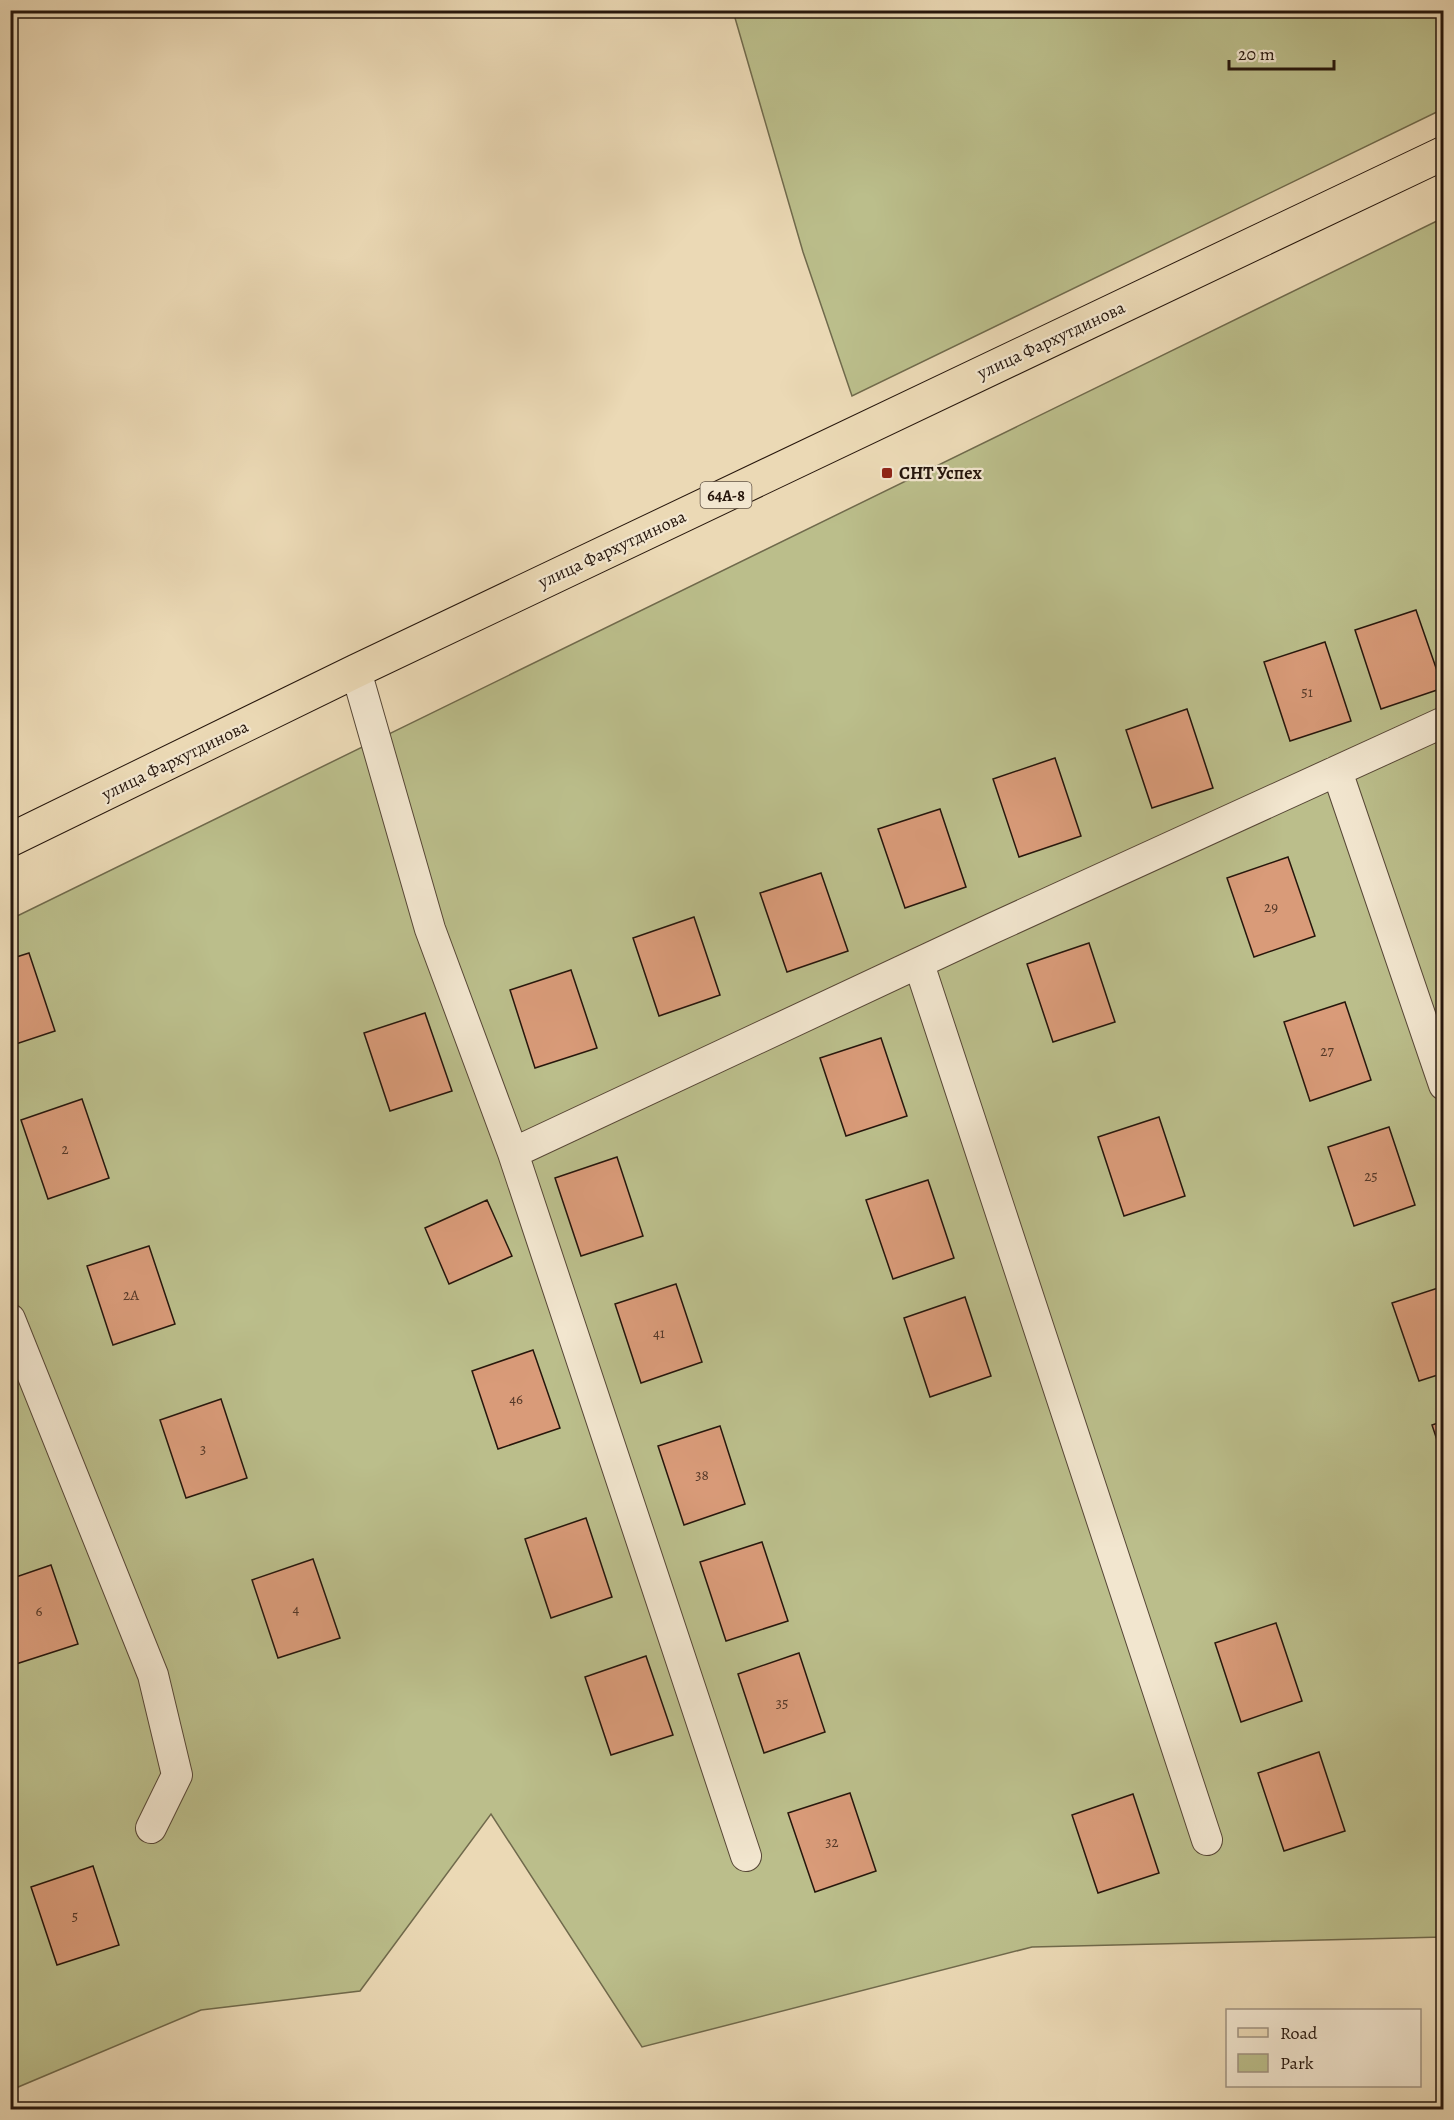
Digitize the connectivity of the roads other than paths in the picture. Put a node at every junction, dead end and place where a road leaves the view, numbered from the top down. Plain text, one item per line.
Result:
1 (1443, 153) edge
2 (356, 671) junction
3 (1443, 722) edge
4 (1337, 771) junction
5 (10, 840) edge
6 (919, 964) junction
7 (1443, 1085) edge
8 (513, 1153) junction
9 (14, 1338) edge
10 (151, 1828) dead end
11 (1207, 1840) dead end
12 (746, 1856) dead end

1 - 2 main road, улица Фархутдинова / 64А-8
2 - 5 main road, улица Фархутдинова / 64А-8
2 - 8 street
3 - 4 street
4 - 6 street
4 - 7 street
6 - 8 street
6 - 11 street
8 - 12 street
9 - 10 street

